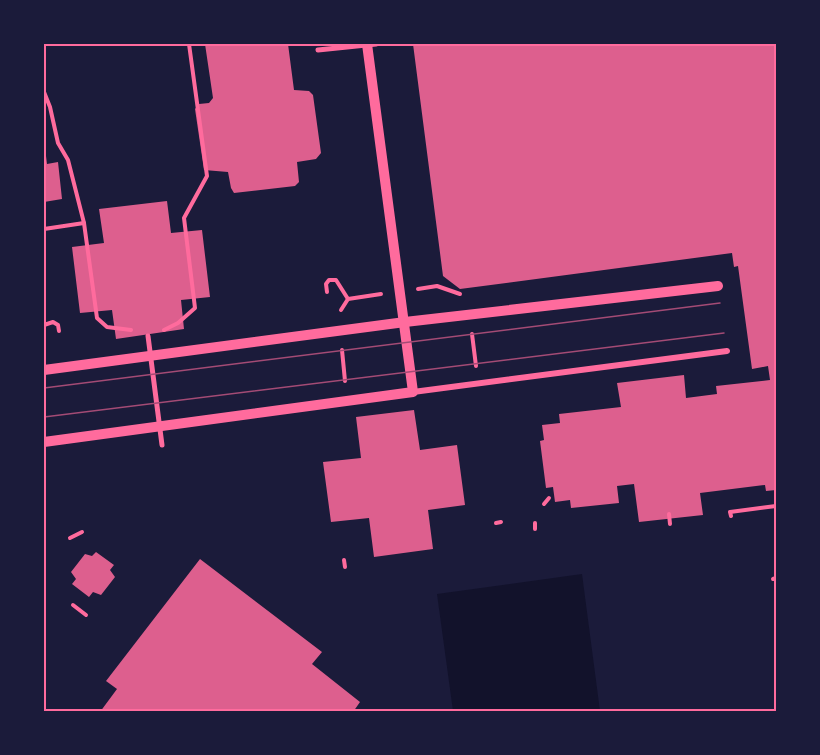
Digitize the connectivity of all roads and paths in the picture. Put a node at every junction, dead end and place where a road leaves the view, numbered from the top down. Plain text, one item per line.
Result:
1 (189, 44) edge
2 (367, 44) edge
3 (376, 44) edge
4 (318, 50) dead end
5 (44, 92) edge
6 (84, 223) junction
7 (44, 228) edge
8 (718, 286) dead end
9 (327, 292) dead end
10 (348, 299) dead end
11 (405, 322) junction
12 (44, 325) edge
13 (59, 331) dead end
14 (148, 336) junction
15 (727, 351) dead end
16 (44, 370) edge
17 (413, 393) junction
18 (44, 442) edge
19 (162, 445) dead end
20 (549, 498) dead end
21 (544, 504) dead end
22 (777, 507) edge
23 (669, 514) dead end
24 (731, 516) dead end
25 (670, 524) dead end
26 (82, 532) dead end
27 (70, 538) dead end
28 (344, 560) dead end
29 (345, 567) dead end
30 (73, 605) dead end
31 (86, 615) dead end

1 - 14 path
2 - 11 street
3 - 4 street
5 - 6 path
6 - 7 path
6 - 14 path
8 - 11 street
9 - 10 path
11 - 16 street
11 - 17 street
12 - 13 path
14 - 19 street
15 - 17 street
17 - 18 street
20 - 21 path
22 - 24 path
23 - 25 path
26 - 27 path
28 - 29 path
30 - 31 path

